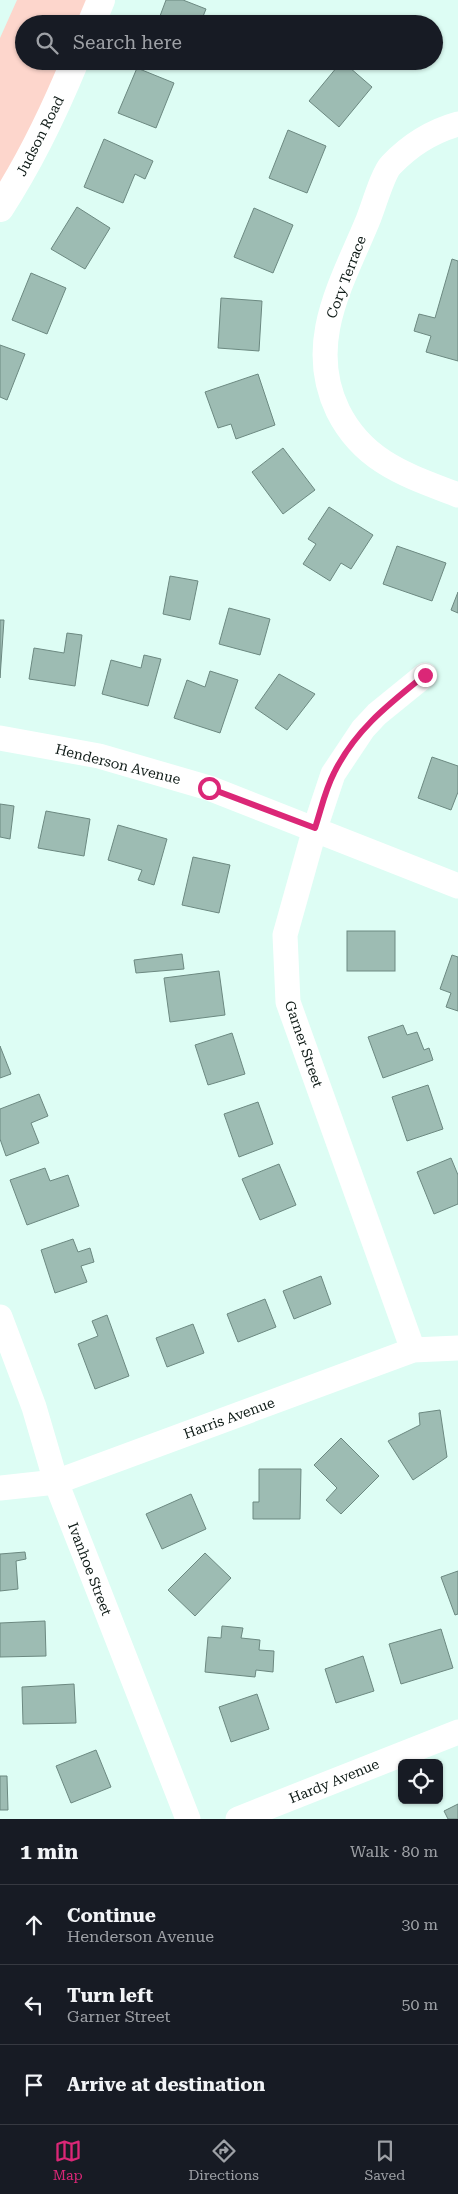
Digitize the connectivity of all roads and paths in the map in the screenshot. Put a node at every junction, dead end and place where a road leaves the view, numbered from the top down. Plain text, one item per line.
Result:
1 (101, 0) edge
2 (95, 15) edge
3 (71, 70) edge
4 (458, 124) edge
5 (0, 208) edge
6 (458, 496) edge
7 (425, 675) dead end
8 (0, 738) edge
9 (315, 828) junction
10 (458, 886) edge
11 (0, 1317) edge
12 (458, 1348) edge
13 (413, 1350) junction
14 (56, 1482) junction
15 (0, 1488) edge
16 (458, 1732) edge
17 (188, 1819) edge
18 (238, 1819) edge

1 - 2 street
3 - 5 street, Judson Road
4 - 6 street, Cory Terrace
7 - 9 street, Garner Street
8 - 9 street, Henderson Avenue
9 - 10 street, Henderson Avenue
9 - 13 street, Garner Street
11 - 14 street, Ivanhoe Street
12 - 13 street, Harris Avenue
13 - 14 street, Harris Avenue
14 - 15 street, Harris Avenue
14 - 17 street, Ivanhoe Street
16 - 18 street, Hardy Avenue

